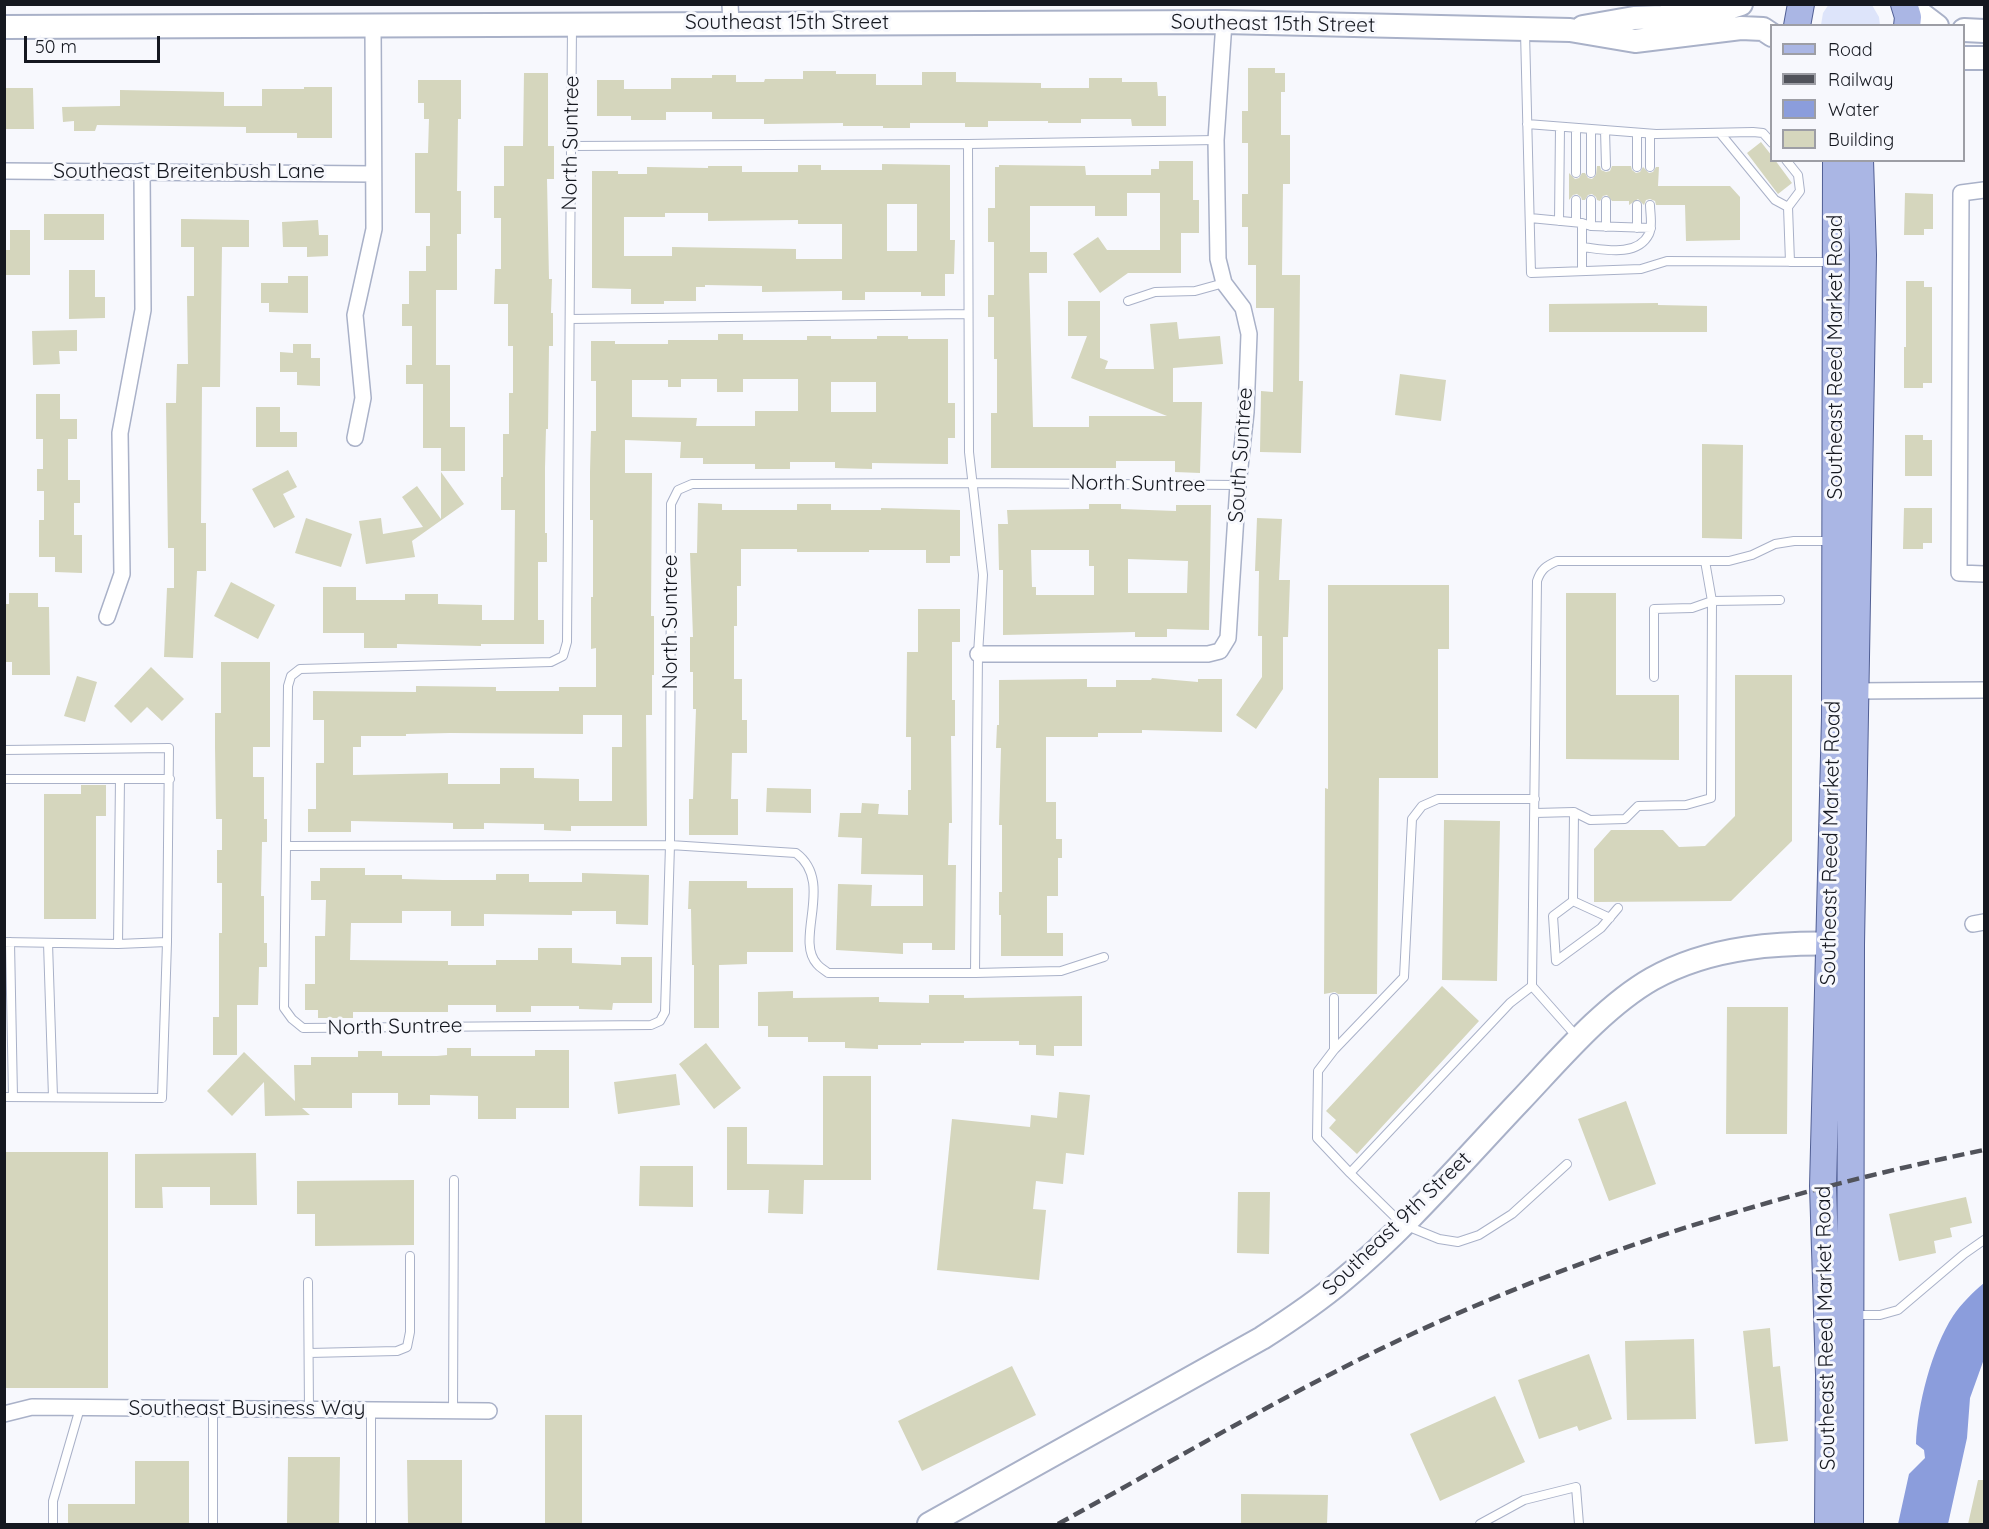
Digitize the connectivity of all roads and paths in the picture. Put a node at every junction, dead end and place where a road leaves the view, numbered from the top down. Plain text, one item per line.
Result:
1 (1741, 4) edge
2 (1801, 4) edge
3 (1906, 4) edge
4 (730, 14) edge
5 (1224, 22) junction
6 (1797, 24) edge
7 (1907, 24) edge
8 (1934, 24) edge
9 (572, 25) junction
10 (4, 27) edge
11 (373, 27) junction
12 (1525, 28) junction
13 (1570, 30) junction
14 (1965, 30) edge
15 (1984, 31) edge
16 (1770, 34) edge
17 (1965, 58) edge
18 (1984, 58) edge
19 (1527, 124) junction
20 (1560, 127) junction
21 (1576, 128) junction
22 (1591, 129) junction
23 (1605, 130) junction
24 (1637, 133) junction
25 (1720, 133) junction
26 (1650, 134) junction
27 (1216, 140) junction
28 (1770, 140) edge
29 (968, 144) junction
30 (571, 146) junction
31 (1788, 162) edge
32 (1836, 162) edge
33 (1860, 162) edge
34 (1605, 166) dead end
35 (1637, 166) dead end
36 (1650, 167) dead end
37 (4, 171) edge
38 (142, 171) junction
39 (1576, 173) dead end
40 (1591, 173) dead end
41 (373, 174) junction
42 (1984, 190) edge
43 (1576, 200) dead end
44 (1591, 200) dead end
45 (1606, 201) dead end
46 (1637, 205) dead end
47 (1650, 205) dead end
48 (1788, 207) junction
49 (1530, 218) junction
50 (1558, 221) junction
51 (1579, 223) junction
52 (1591, 226) junction
53 (1606, 227) junction
54 (1637, 228) junction
55 (1651, 228) junction
56 (1582, 247) junction
57 (1790, 262) junction
58 (1850, 263) junction
59 (1582, 271) junction
60 (1224, 284) junction
61 (1128, 301) dead end
62 (968, 314) junction
63 (570, 319) junction
64 (355, 438) dead end
65 (973, 483) junction
66 (1239, 486) junction
67 (1836, 541) junction
68 (1705, 561) junction
69 (1984, 574) edge
70 (1780, 600) dead end
71 (1712, 601) junction
72 (107, 617) dead end
73 (978, 654) junction
74 (1654, 677) dead end
75 (1984, 690) edge
76 (1855, 691) junction
77 (4, 750) edge
78 (4, 779) edge
79 (120, 779) junction
80 (170, 779) junction
81 (1535, 799) junction
82 (1574, 812) junction
83 (1535, 813) junction
84 (670, 845) junction
85 (287, 846) junction
86 (1573, 901) junction
87 (1618, 908) dead end
88 (1610, 918) junction
89 (7, 942) edge
90 (167, 942) junction
91 (48, 943) junction
92 (118, 944) junction
93 (1840, 944) junction
94 (1104, 957) dead end
95 (975, 973) junction
96 (1532, 986) junction
97 (1334, 998) dead end
98 (1579, 1040) junction
99 (1334, 1050) junction
100 (9, 1097) edge
101 (53, 1097) junction
102 (1567, 1164) dead end
103 (1350, 1173) junction
104 (454, 1180) dead end
105 (1402, 1224) junction
106 (1984, 1240) edge
107 (410, 1256) dead end
108 (308, 1282) dead end
109 (1849, 1314) junction
110 (309, 1353) junction
111 (80, 1408) junction
112 (213, 1410) junction
113 (309, 1410) junction
114 (371, 1410) junction
115 (453, 1411) junction
116 (489, 1411) dead end
117 (4, 1414) edge
118 (53, 1524) edge
119 (213, 1524) edge
120 (371, 1524) edge
121 (929, 1524) edge
122 (1480, 1524) edge
123 (1579, 1524) edge
124 (1828, 1524) edge
125 (1850, 1524) edge

1 - 13 main road, Southeast 15th Street
2 - 6 main road
3 - 7 main road
3 - 8 main road
4 - 5 main road, Southeast 15th Street
4 - 9 main road, Southeast 15th Street
5 - 12 main road, Southeast 15th Street
5 - 27 street, South Suntree
9 - 11 main road, Southeast 15th Street
9 - 30 lane, North Suntree
10 - 11 main road, Southeast 15th Street
11 - 41 street
12 - 13 main road, Southeast 15th Street
12 - 19 lane
13 - 16 main road, Southeast 15th Street
14 - 15 main road
17 - 18 main road
19 - 20 lane
19 - 49 lane
20 - 21 lane
20 - 50 lane
21 - 22 lane
21 - 39 lane
22 - 23 lane
22 - 40 lane
23 - 24 lane
23 - 34 lane
24 - 26 lane
24 - 35 lane
25 - 26 lane
25 - 28 lane
25 - 48 lane
26 - 36 lane
27 - 29 lane
27 - 60 street, South Suntree
29 - 30 lane
29 - 62 lane
30 - 63 lane, North Suntree
31 - 48 lane
32 - 58 main road, Southeast Reed Market Road
33 - 58 main road, Southeast Reed Market Road
37 - 38 street, Southeast Breitenbush Lane
38 - 41 street, Southeast Breitenbush Lane
38 - 72 street
41 - 64 street
42 - 69 street
43 - 51 lane
44 - 52 lane
45 - 53 lane
46 - 54 lane
47 - 55 lane
48 - 57 lane
49 - 50 lane
49 - 59 lane
50 - 51 lane
51 - 52 lane
51 - 56 lane
52 - 53 lane
53 - 54 lane
54 - 55 lane
55 - 56 lane
56 - 59 lane
57 - 58 lane
57 - 59 lane
58 - 67 main road, Southeast Reed Market Road
58 - 76 main road, Southeast Reed Market Road
60 - 61 lane
60 - 66 street, South Suntree
62 - 63 lane
62 - 65 lane
63 - 85 lane, North Suntree
65 - 66 lane, North Suntree
65 - 73 lane
65 - 84 lane, North Suntree
66 - 73 street, South Suntree
67 - 68 lane
67 - 93 main road, Southeast Reed Market Road
68 - 71 lane
68 - 81 lane
70 - 71 lane
71 - 74 lane
71 - 82 lane
73 - 95 lane
75 - 76 street
76 - 93 main road, Southeast Reed Market Road
77 - 80 lane
78 - 79 lane
79 - 80 lane
79 - 92 lane
80 - 90 lane
81 - 83 lane
81 - 99 lane
82 - 83 lane
82 - 86 lane
83 - 96 lane
84 - 85 lane
84 - 85 lane, North Suntree
84 - 95 lane
86 - 88 lane
86 - 88 lane
87 - 88 lane
89 - 91 lane
89 - 100 lane
90 - 92 lane
90 - 101 lane
91 - 92 lane
91 - 101 lane
93 - 98 main road, Southeast 9th Street
93 - 109 main road, Southeast Reed Market Road
93 - 124 main road, Southeast Reed Market Road
94 - 95 lane
96 - 98 lane
96 - 103 lane
97 - 99 lane
98 - 105 main road, Southeast 9th Street
99 - 103 lane
100 - 101 lane
102 - 105 lane
103 - 105 lane
104 - 115 lane
105 - 121 main road, Southeast 9th Street
106 - 109 lane
107 - 110 lane
108 - 110 lane
109 - 125 main road, Southeast Reed Market Road
110 - 113 lane
111 - 112 street, Southeast Business Way
111 - 117 street, Southeast Business Way
111 - 118 lane
112 - 113 street, Southeast Business Way
112 - 119 lane
113 - 114 street, Southeast Business Way
114 - 115 street, Southeast Business Way
114 - 120 lane
115 - 116 street, Southeast Business Way
122 - 123 lane

